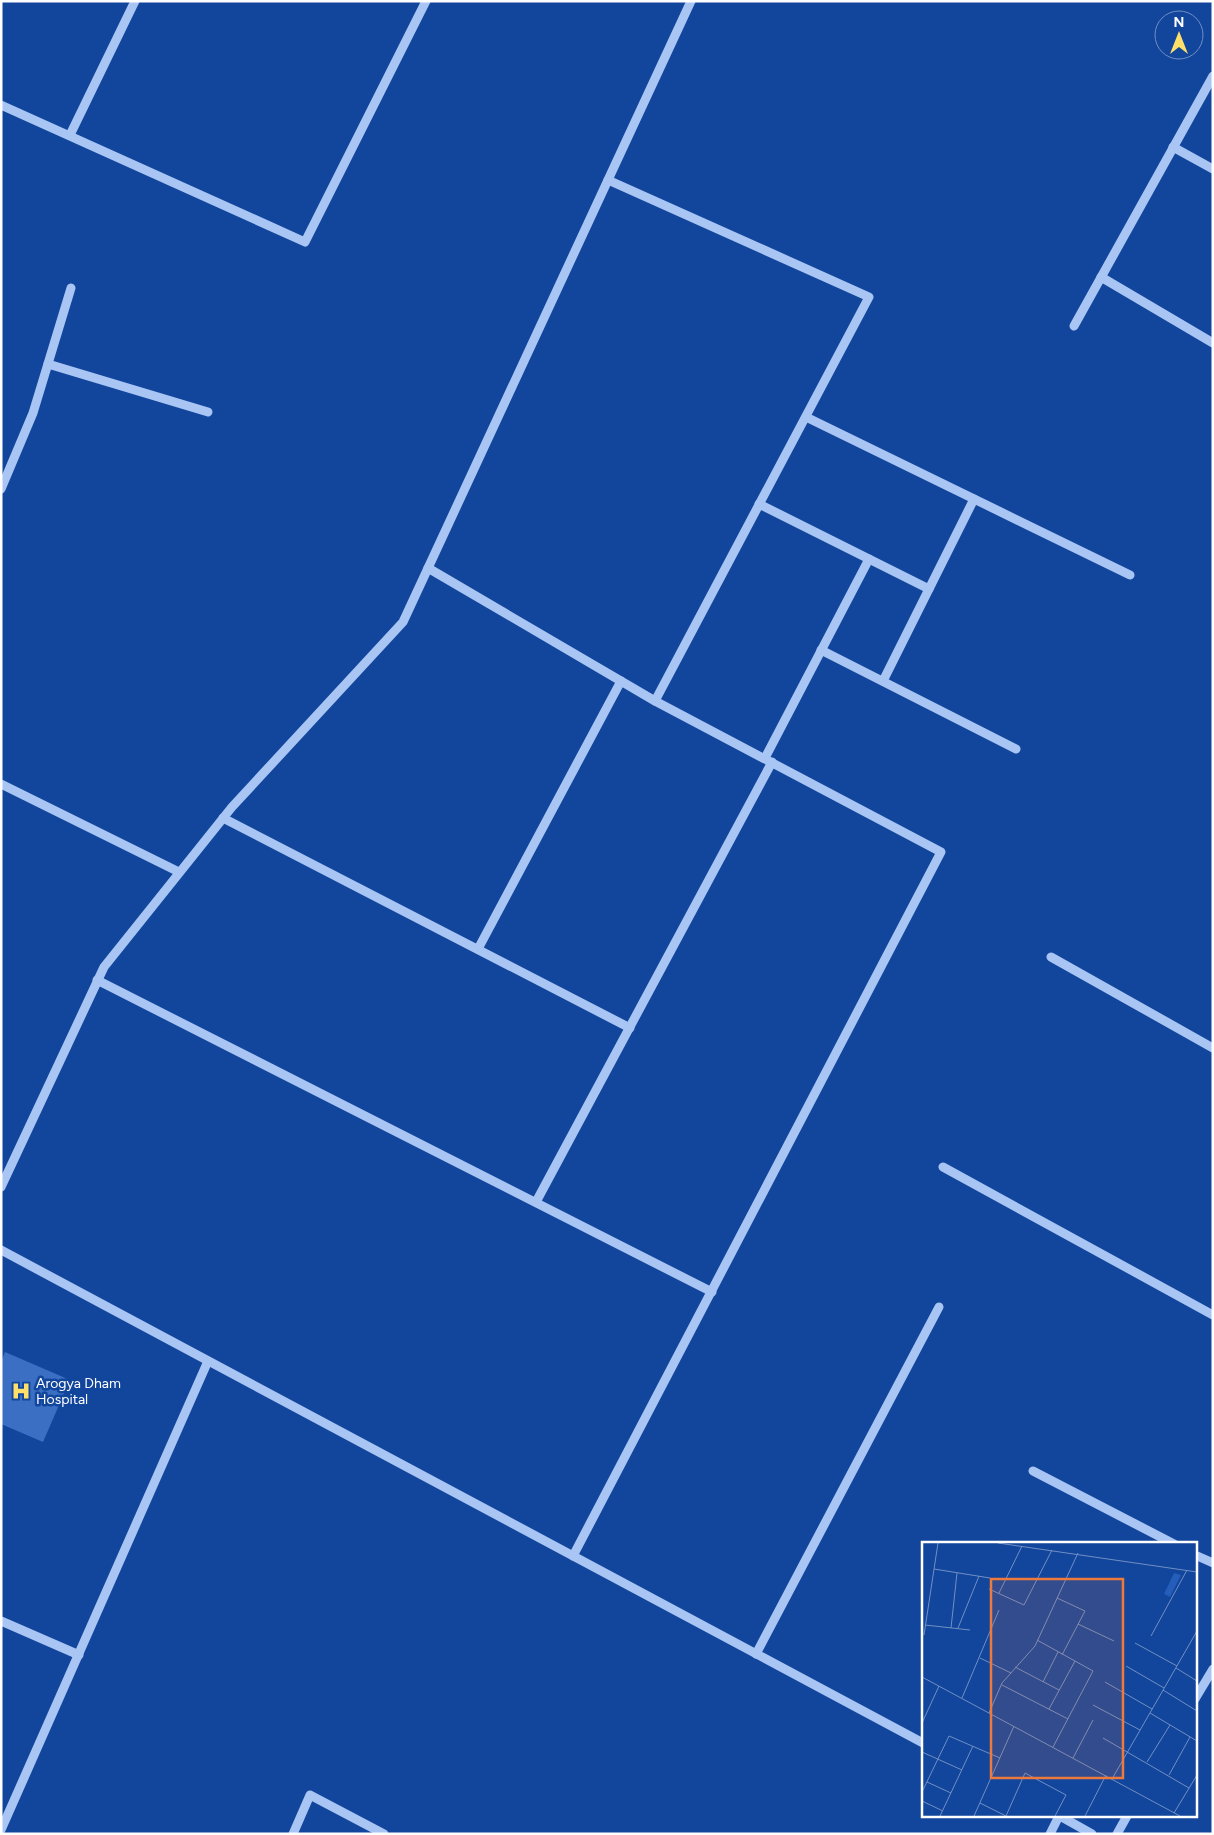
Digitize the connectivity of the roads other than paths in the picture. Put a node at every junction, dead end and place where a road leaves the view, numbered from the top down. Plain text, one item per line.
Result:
1 (135, 1) edge
2 (426, 1) edge
3 (691, 1) edge
4 (1213, 76) edge
5 (1, 105) edge
6 (70, 135) junction
7 (1173, 147) junction
8 (1213, 168) edge
9 (608, 180) junction
10 (1101, 277) junction
11 (70, 288) dead end
12 (1074, 326) dead end
13 (1213, 343) edge
14 (48, 364) junction
15 (208, 412) dead end
16 (806, 417) junction
17 (1, 489) edge
18 (974, 499) junction
19 (759, 504) junction
20 (869, 559) junction
21 (428, 568) junction
22 (1130, 575) dead end
23 (929, 589) junction
24 (821, 650) junction
25 (621, 681) junction
26 (882, 681) junction
27 (655, 701) junction
28 (1016, 749) dead end
29 (768, 760) junction
30 (1, 784) edge
31 (223, 818) junction
32 (179, 872) junction
33 (478, 949) junction
34 (1050, 957) dead end
35 (97, 980) junction
36 (630, 1028) junction
37 (1213, 1048) edge
38 (943, 1167) dead end
39 (1, 1187) edge
40 (536, 1202) junction
41 (1, 1250) edge
42 (712, 1292) junction
43 (939, 1307) dead end
44 (1213, 1315) edge
45 (208, 1361) junction
46 (1033, 1471) dead end
47 (1170, 1542) edge
48 (1196, 1555) edge
49 (574, 1556) junction
50 (1213, 1564) edge
51 (1, 1621) edge
52 (756, 1654) junction
53 (78, 1655) junction
54 (1213, 1669) edge
55 (1196, 1697) edge
56 (922, 1742) edge
57 (1058, 1818) edge
58 (1063, 1818) edge
59 (1126, 1818) edge
60 (1, 1830) edge
61 (292, 1834) edge
62 (384, 1834) edge
63 (1050, 1834) edge
64 (1092, 1834) edge
65 (1117, 1834) edge

1 - 6 street
2 - 6 street
3 - 9 street
4 - 7 street
5 - 6 street
7 - 8 street
7 - 10 street
9 - 16 street
9 - 21 street
10 - 12 street
10 - 13 street
11 - 14 street
14 - 15 street
14 - 17 street
16 - 18 street
16 - 19 street
18 - 22 street
18 - 23 street
19 - 20 street
19 - 27 street
20 - 23 street
20 - 24 street
21 - 25 street
21 - 31 street
23 - 26 street
24 - 26 street
24 - 29 street
25 - 27 street
25 - 33 street
26 - 28 street
27 - 29 street
29 - 36 street
29 - 42 street
30 - 32 street
31 - 32 street
31 - 33 street
32 - 35 street
33 - 36 street
34 - 37 street
35 - 39 street
35 - 40 street
36 - 40 street
38 - 44 street
40 - 42 street
41 - 45 street
42 - 49 street
43 - 52 street
45 - 49 street
45 - 53 street
46 - 47 street
48 - 50 street
49 - 52 street
51 - 53 street
52 - 56 street
53 - 60 street
54 - 55 street
57 - 63 street
58 - 64 street
59 - 65 street
61 - 62 street

